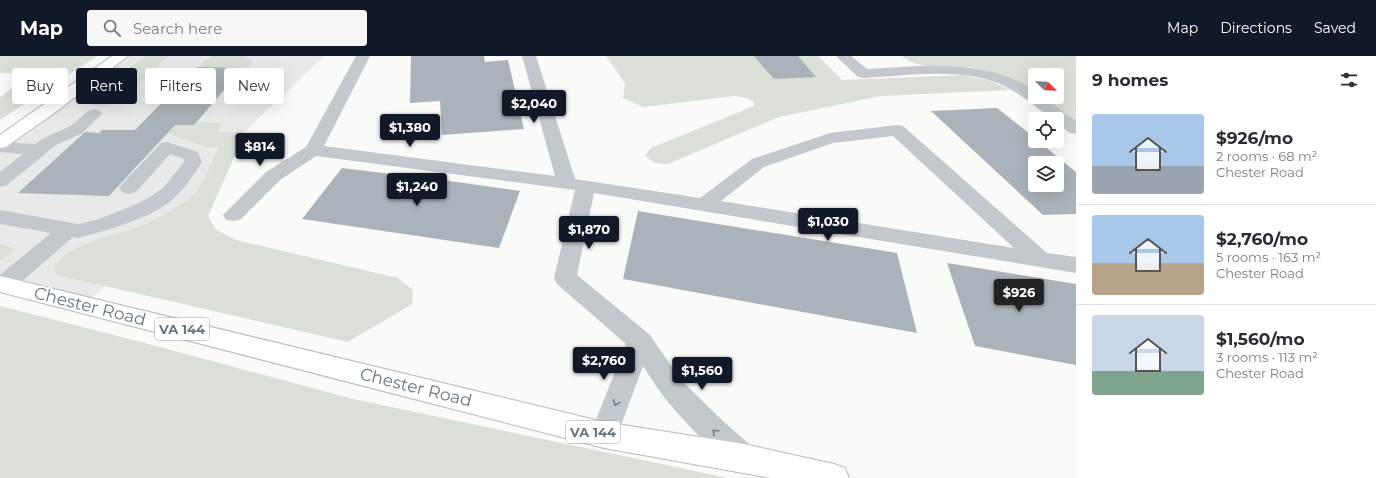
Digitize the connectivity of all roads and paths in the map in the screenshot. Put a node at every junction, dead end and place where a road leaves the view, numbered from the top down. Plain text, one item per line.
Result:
1 (121, 56) edge
2 (363, 56) edge
3 (529, 56) edge
4 (843, 56) edge
5 (894, 56) edge
6 (913, 72) junction
7 (94, 114) dead end
8 (1076, 129) edge
9 (5, 137) edge
10 (0, 147) edge
11 (38, 150) junction
12 (312, 150) junction
13 (0, 181) edge
14 (576, 185) junction
15 (129, 188) dead end
16 (704, 205) junction
17 (233, 216) dead end
18 (0, 217) edge
19 (69, 229) junction
20 (1040, 259) junction
21 (1076, 265) edge
22 (2, 284) edge
23 (640, 341) junction
24 (604, 435) junction
25 (744, 458) junction
26 (834, 478) edge

1 - 9 main road
2 - 12 street
3 - 14 street
4 - 6 street
5 - 6 street
6 - 8 street
7 - 11 street
10 - 11 street
11 - 13 street
12 - 14 street
12 - 17 street
14 - 16 street
14 - 23 street
15 - 19 street
16 - 20 street
16 - 20 street
18 - 19 street
19 - 22 street
20 - 21 street
22 - 24 main road, Chester Road / VA 144
23 -> 24 street
25 -> 23 street
24 - 25 main road, Chester Road / VA 144
25 - 26 main road, Chester Road / VA 144

